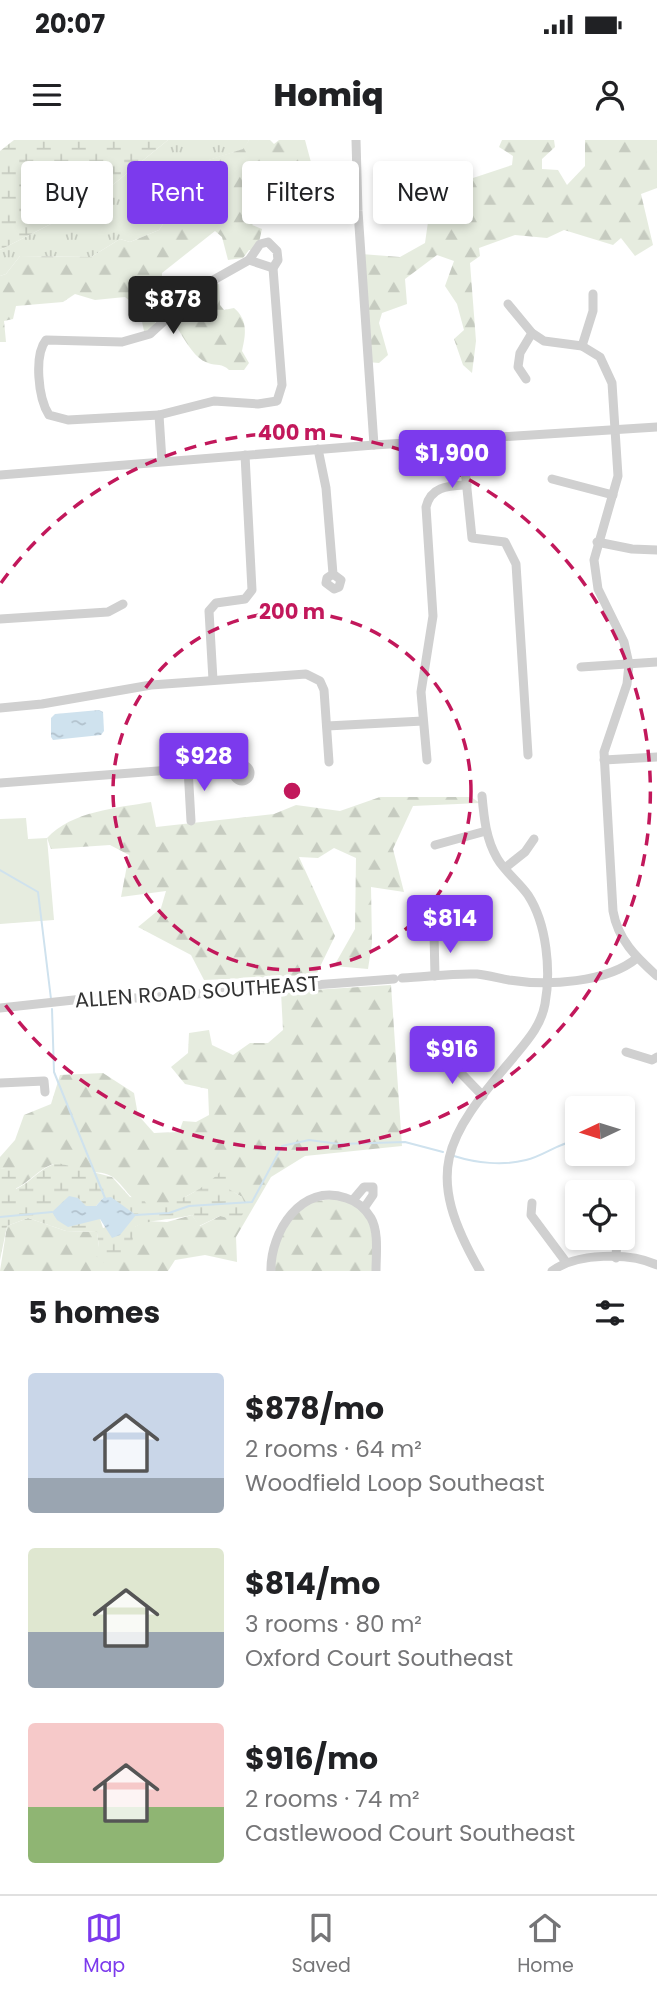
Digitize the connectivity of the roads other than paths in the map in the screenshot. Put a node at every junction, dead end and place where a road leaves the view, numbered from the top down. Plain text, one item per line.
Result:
1 (356, 140) edge
2 (249, 260) junction
3 (273, 268) junction
4 (593, 294) dead end
5 (508, 304) dead end
6 (532, 333) junction
7 (582, 346) junction
8 (526, 379) dead end
9 (159, 415) junction
10 (657, 427) edge
11 (615, 429) junction
12 (463, 440) junction
13 (374, 445) junction
14 (318, 449) junction
15 (245, 455) junction
16 (162, 461) junction
17 (0, 475) edge
18 (552, 479) dead end
19 (467, 485) junction
20 (613, 495) junction
21 (597, 542) junction
22 (657, 550) edge
23 (333, 574) dead end
24 (123, 604) dead end
25 (0, 619) edge
26 (657, 662) edge
27 (629, 664) junction
28 (582, 667) dead end
29 (213, 680) junction
30 (0, 708) edge
31 (423, 721) junction
32 (327, 726) junction
33 (528, 755) dead end
34 (657, 757) edge
35 (426, 760) dead end
36 (604, 760) junction
37 (329, 762) dead end
38 (188, 768) junction
39 (234, 769) dead end
40 (0, 783) edge
41 (482, 796) dead end
42 (191, 821) dead end
43 (486, 831) junction
44 (534, 839) dead end
45 (435, 845) dead end
46 (505, 868) junction
47 (439, 928) dead end
48 (637, 958) junction
49 (435, 976) junction
50 (657, 976) edge
51 (547, 980) junction
52 (0, 1008) edge
53 (626, 1052) dead end
54 (448, 1056) dead end
55 (657, 1057) edge
56 (0, 1083) edge
57 (45, 1092) dead end
58 (483, 1096) junction
59 (353, 1200) junction
60 (532, 1203) dead end
61 (364, 1208) junction
62 (616, 1250) edge
63 (616, 1258) junction
64 (566, 1262) junction
65 (657, 1265) edge
66 (271, 1271) edge
67 (376, 1271) edge
68 (480, 1271) edge
69 (552, 1271) edge

1 - 13 street
2 - 3 street
2 - 3 street
2 - 9 street
3 - 9 street
4 - 7 street
5 - 6 street
6 - 7 street
6 - 8 street
7 - 11 street
9 - 16 street
10 - 11 street
11 - 12 street
11 - 20 street
12 - 13 street
12 - 19 street
13 - 14 street
14 - 15 street
14 - 23 street
15 - 16 street
15 - 29 street
16 - 17 street
18 - 20 street
19 - 31 street
19 - 33 street
20 - 21 street
21 - 22 street
21 - 27 street
24 - 25 street
26 - 27 street
27 - 28 street
27 - 36 street
29 - 30 street
29 - 32 street
31 - 32 street
31 - 35 street
32 - 37 street
34 - 36 street
36 - 48 street
38 - 39 street
38 - 40 street
38 - 42 street
41 - 43 street
43 - 45 street
43 - 46 street
44 - 46 street
46 - 51 street
47 - 49 street
48 - 50 street
48 - 51 street, ALLEN ROAD SOUTHEAST
49 - 51 street, ALLEN ROAD SOUTHEAST
49 - 52 street, ALLEN ROAD SOUTHEAST
51 - 58 street
53 - 55 street
54 - 58 street
56 - 57 street
58 - 68 street
59 - 61 street
59 - 61 street
59 - 66 street
60 - 64 street
61 - 67 street
62 - 63 street
63 - 64 street
63 - 65 street
64 - 69 street

